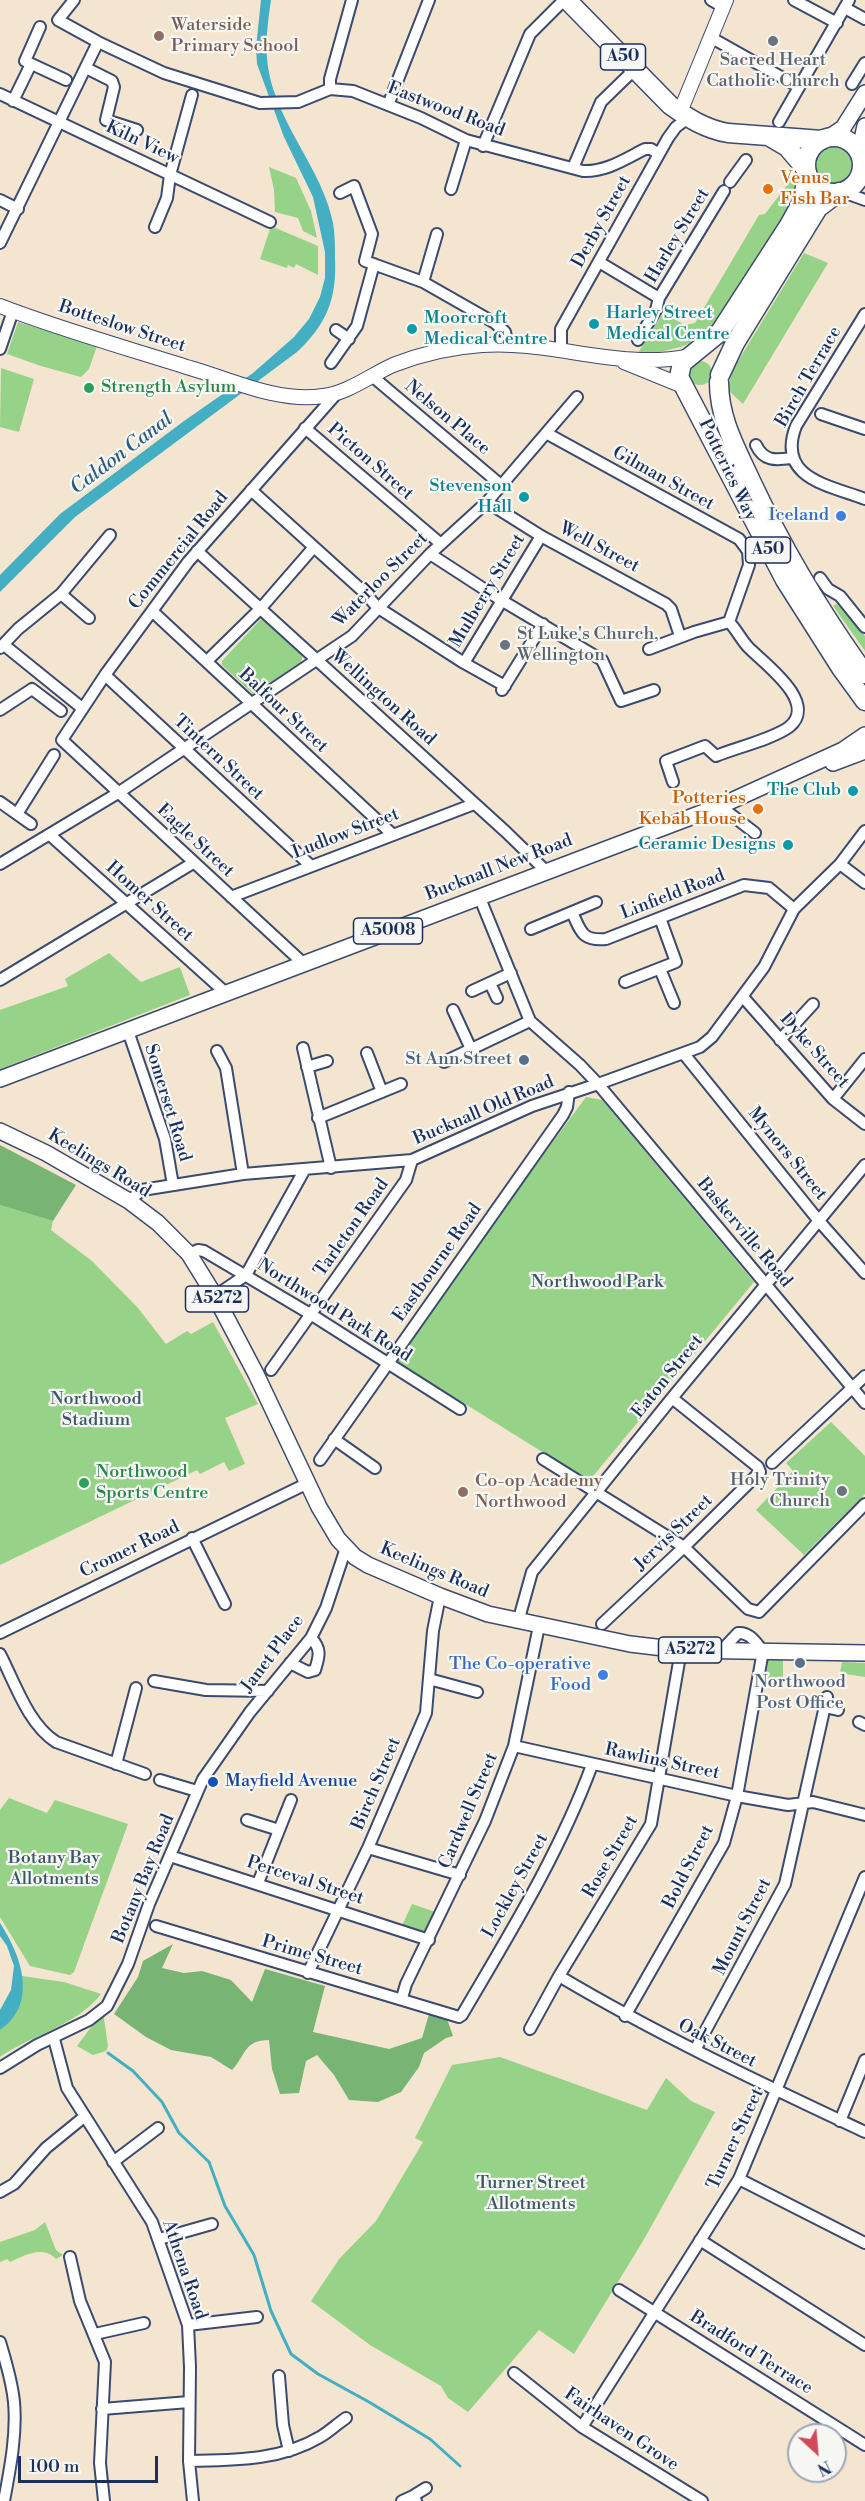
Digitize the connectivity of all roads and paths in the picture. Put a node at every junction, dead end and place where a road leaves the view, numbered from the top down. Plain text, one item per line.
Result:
1 (74, 0) edge
2 (352, 0) edge
3 (429, 0) edge
4 (565, 0) edge
5 (794, 0) edge
6 (720, 2) edge
7 (847, 4) edge
8 (865, 19) edge
9 (837, 23) junction
10 (40, 27) dead end
11 (710, 37) junction
12 (98, 42) junction
13 (865, 63) edge
14 (31, 64) junction
15 (86, 68) junction
16 (635, 69) junction
17 (66, 80) dead end
18 (852, 84) dead end
19 (799, 87) junction
20 (330, 89) junction
21 (865, 93) edge
22 (0, 94) edge
23 (192, 95) dead end
24 (13, 101) junction
25 (388, 105) junction
26 (684, 115) junction
27 (60, 123) junction
28 (865, 126) edge
29 (774, 129) junction
30 (137, 130) dead end
31 (825, 139) junction
32 (466, 140) junction
33 (483, 146) junction
34 (658, 154) junction
35 (862, 159) edge
36 (746, 160) dead end
37 (573, 168) junction
38 (807, 171) junction
39 (170, 175) junction
40 (451, 189) dead end
41 (841, 192) junction
42 (340, 193) dead end
43 (0, 200) edge
44 (865, 200) edge
45 (18, 209) junction
46 (270, 222) dead end
47 (155, 227) dead end
48 (438, 234) dead end
49 (0, 243) edge
50 (599, 262) junction
51 (370, 263) junction
52 (423, 282) junction
53 (659, 298) junction
54 (0, 306) edge
55 (13, 311) junction
56 (865, 314) edge
57 (336, 330) dead end
58 (349, 339) junction
59 (638, 340) dead end
60 (508, 345) junction
61 (0, 349) edge
62 (561, 350) junction
63 (691, 356) junction
64 (620, 360) junction
65 (331, 363) dead end
66 (372, 376) junction
67 (719, 379) junction
68 (684, 389) junction
69 (339, 392) junction
70 (577, 396) dead end
71 (821, 414) dead end
72 (305, 428) junction
73 (865, 429) edge
74 (546, 433) junction
75 (756, 445) dead end
76 (792, 458) junction
77 (501, 485) junction
78 (251, 490) junction
79 (865, 499) edge
80 (487, 502) junction
81 (110, 535) dead end
82 (541, 536) junction
83 (441, 544) junction
84 (315, 547) junction
85 (196, 551) junction
86 (430, 554) junction
87 (820, 578) dead end
88 (62, 594) junction
89 (501, 600) junction
90 (377, 607) junction
91 (261, 608) junction
92 (152, 611) junction
93 (89, 618) dead end
94 (729, 622) junction
95 (543, 624) junction
96 (865, 627) edge
97 (680, 636) junction
98 (2, 647) edge
99 (649, 649) dead end
100 (317, 660) junction
101 (207, 662) junction
102 (464, 663) junction
103 (865, 674) edge
104 (105, 675) junction
105 (654, 690) dead end
106 (865, 701) edge
107 (250, 703) junction
108 (82, 708) junction
109 (0, 710) edge
110 (61, 711) dead end
111 (865, 735) edge
112 (64, 743) joint
113 (182, 748) junction
114 (865, 751) edge
115 (54, 755) dead end
116 (673, 782) dead end
117 (776, 782) junction
118 (118, 793) junction
119 (0, 802) edge
120 (474, 804) junction
121 (720, 806) junction
122 (17, 814) junction
123 (31, 824) dead end
124 (865, 831) edge
125 (755, 833) dead end
126 (392, 834) junction
127 (50, 835) junction
128 (193, 863) junction
129 (0, 864) edge
130 (840, 864) junction
131 (310, 865) junction
132 (546, 871) junction
133 (865, 883) edge
134 (479, 896) junction
135 (231, 897) junction
136 (596, 903) dead end
137 (126, 904) junction
138 (794, 909) junction
139 (572, 912) junction
140 (660, 918) junction
141 (531, 929) dead end
142 (303, 964) junction
143 (660, 969) junction
144 (511, 973) junction
145 (0, 980) edge
146 (625, 982) dead end
147 (490, 983) junction
148 (472, 991) dead end
149 (227, 993) junction
150 (743, 997) junction
151 (497, 998) dead end
152 (674, 1003) dead end
153 (813, 1004) dead end
154 (453, 1010) dead end
155 (530, 1021) junction
156 (128, 1031) junction
157 (780, 1040) junction
158 (303, 1048) dead end
159 (471, 1049) junction
160 (367, 1053) dead end
161 (232, 1054) dead end
162 (684, 1054) junction
163 (865, 1059) edge
164 (327, 1061) dead end
165 (444, 1062) dead end
166 (307, 1067) junction
167 (0, 1079) edge
168 (401, 1084) dead end
169 (598, 1084) junction
170 (382, 1092) junction
171 (569, 1092) junction
172 (833, 1099) junction
173 (318, 1118) junction
174 (865, 1124) edge
175 (0, 1131) edge
176 (412, 1160) junction
177 (865, 1165) edge
178 (331, 1168) junction
179 (304, 1169) junction
180 (243, 1174) junction
181 (173, 1185) junction
182 (129, 1201) junction
183 (819, 1221) junction
184 (189, 1254) junction
185 (865, 1273) edge
186 (246, 1275) junction
187 (766, 1284) junction
188 (215, 1296) junction
189 (312, 1315) junction
190 (387, 1364) junction
191 (271, 1370) dead end
192 (865, 1376) edge
193 (852, 1388) junction
194 (672, 1398) junction
195 (865, 1403) edge
196 (460, 1409) dead end
197 (334, 1439) junction
198 (321, 1454) dead end
199 (543, 1460) dead end
200 (772, 1463) dead end
201 (375, 1468) dead end
202 (308, 1483) junction
203 (596, 1493) junction
204 (865, 1504) edge
205 (856, 1514) junction
206 (865, 1521) edge
207 (192, 1538) junction
208 (684, 1547) junction
209 (346, 1548) junction
210 (440, 1596) junction
211 (225, 1604) dead end
212 (518, 1622) junction
213 (610, 1622) dead end
214 (539, 1626) junction
215 (0, 1634) edge
216 (310, 1638) junction
217 (681, 1650) junction
218 (763, 1651) junction
219 (865, 1653) edge
220 (0, 1654) edge
221 (290, 1664) junction
222 (429, 1679) junction
223 (154, 1681) dead end
224 (136, 1688) dead end
225 (268, 1691) junction
226 (477, 1692) dead end
227 (838, 1710) dead end
228 (250, 1712) joint
229 (514, 1746) junction
230 (116, 1764) junction
231 (592, 1765) junction
232 (145, 1774) dead end
233 (659, 1778) junction
234 (160, 1780) dead end
235 (197, 1791) junction
236 (737, 1796) junction
237 (291, 1800) dead end
238 (803, 1804) junction
239 (865, 1815) edge
240 (247, 1820) dead end
241 (279, 1830) junction
242 (368, 1848) junction
243 (170, 1856) junction
244 (460, 1875) junction
245 (865, 1877) edge
246 (258, 1883) junction
247 (338, 1909) junction
248 (156, 1926) dead end
249 (429, 1940) junction
250 (308, 1973) junction
251 (559, 1976) junction
252 (402, 1998) junction
253 (626, 2016) junction
254 (459, 2017) joint
255 (530, 2029) dead end
256 (54, 2039) junction
257 (695, 2050) junction
258 (865, 2060) edge
259 (0, 2068) edge
260 (776, 2092) junction
261 (84, 2117) junction
262 (840, 2121) junction
263 (152, 2128) dead end
264 (865, 2132) edge
265 (113, 2162) junction
266 (739, 2179) junction
267 (0, 2192) edge
268 (195, 2216) dead end
269 (212, 2224) dead end
270 (199, 2226) junction
271 (159, 2240) junction
272 (700, 2240) junction
273 (865, 2243) edge
274 (68, 2264) dead end
275 (619, 2290) dead end
276 (655, 2312) junction
277 (257, 2317) dead end
278 (137, 2320) dead end
279 (188, 2325) junction
280 (95, 2334) junction
281 (0, 2342) edge
282 (865, 2345) edge
283 (3, 2360) edge
284 (532, 2371) dead end
285 (514, 2373) dead end
286 (279, 2376) dead end
287 (524, 2381) junction
288 (189, 2402) junction
289 (102, 2409) junction
290 (346, 2418) dead end
291 (582, 2427) junction
292 (865, 2445) edge
293 (289, 2451) junction
294 (0, 2456) edge
295 (12, 2456) junction
296 (189, 2461) junction
297 (426, 2488) dead end
298 (410, 2499) edge
299 (4, 2501) edge
300 (104, 2501) edge
301 (193, 2501) edge
302 (702, 2501) edge

1 - 12 street
2 - 20 street
3 - 25 street
4 - 16 highway, A50
4 - 33 street
5 - 9 street
6 - 11 street
7 - 8 street
7 - 9 street
9 - 19 street
10 - 14 street
11 - 19 street
11 - 26 street
12 - 15 street
12 - 20 street
13 - 18 street
14 - 17 street
14 - 24 street
15 - 27 street
15 - 30 street
16 - 26 highway, A50
16 - 37 street
19 - 29 street
20 - 25 street, Eastwood Road
21 - 31 main road
22 - 24 street, Kiln View
23 - 39 street
24 - 27 street, Kiln View
25 - 32 street, Eastwood Road
26 - 29 highway, A50
26 - 34 street, Derby Street
27 - 39 street, Kiln View
27 - 45 street
28 - 35 main road
29 - 31 highway, A50
29 - 38 highway, A50
31 - 35 highway
31 - 38 highway
32 - 33 street, Eastwood Road
32 - 40 street
33 - 37 street, Eastwood Road
34 - 37 street, Eastwood Road
34 - 50 street, Derby Street
35 - 41 highway
36 - 53 street, Harley Street
38 - 41 highway
38 - 63 highway
39 - 46 street, Kiln View
39 - 47 street
41 - 44 street
41 - 67 highway, Potteries Way / A50
42 - 51 street
43 - 45 street
45 - 49 street
48 - 52 street
50 - 53 street, Harley Street
50 - 62 street, Derby Street
51 - 52 street
51 - 58 street
52 - 60 street
53 - 59 street, Harley Street
54 - 55 street, Botteslow Street
55 - 61 street
55 - 69 street, Botteslow Street
56 - 76 street, Birch Terrace
57 - 58 street
58 - 65 street
60 - 62 street
60 - 66 street
62 - 64 street
63 - 64 street
63 - 67 highway
63 - 68 highway
64 - 68 street
66 - 69 street
66 - 77 street, Nelson Place
67 - 68 highway
67 - 103 highway, Potteries Way / A50
68 - 106 highway, Potteries Way / A50
69 - 72 street, Commercial Road
70 - 74 street, Waterloo Street
71 - 73 street
72 - 78 street, Commercial Road
72 - 83 street, Picton Street
74 - 77 street, Waterloo Street
74 - 94 street, Gilman Street
75 - 76 street
76 - 79 street
77 - 80 street, Waterloo Street
78 - 84 street
78 - 85 street, Commercial Road
80 - 82 street, Well Street
80 - 83 street, Waterloo Street
81 - 88 street
82 - 89 street, Mulberry Street
82 - 97 street, Well Street
83 - 86 street, Waterloo Street
84 - 90 street
84 - 91 street
85 - 91 street, Wellington Road
85 - 92 street, Commercial Road
86 - 89 street
86 - 90 street, Waterloo Street
87 - 96 street
88 - 93 street
88 - 98 street
89 - 95 street
89 - 102 street, Mulberry Street
90 - 100 street, Waterloo Street
90 - 102 street
91 - 100 street, Wellington Road
91 - 101 street
92 - 101 street, Balfour Street
92 - 104 street, Commercial Road
94 - 97 street
94 - 116 street
95 - 102 street
95 - 105 street
97 - 99 street
98 - 108 street
100 - 107 street, Waterloo Street
100 - 120 street, Wellington Road
101 - 107 street, Balfour Street
104 - 108 street, Commercial Road
104 - 113 street, Tintern Street
107 - 113 street, Waterloo Street
107 - 126 street, Balfour Street
108 - 112 street, Commercial Road
109 - 110 street
111 - 117 main road, Bucknall New Road / A5008
112 - 118 street, Eagle Street
113 - 118 street, Waterloo Street
113 - 131 street, Tintern Street
114 - 117 main road, Bucknall New Road / A5008
115 - 122 street
117 - 121 main road, Bucknall New Road / A5008
118 - 127 street, Waterloo Street
118 - 128 street, Eagle Street
119 - 122 street
120 - 126 street, Ludlow Street
120 - 132 street, Wellington Road
121 - 125 street
121 - 132 main road, Bucknall New Road / A5008
122 - 123 street
124 - 130 street, Bucknall Old Road
126 - 131 street, Ludlow Street
127 - 129 street, Waterloo Street
127 - 137 street, Homer Street
128 - 135 street, Eagle Street
128 - 137 street
130 - 133 street
130 - 138 street, Bucknall Old Road
131 - 135 street, Ludlow Street
132 - 134 main road, Bucknall New Road / A5008
134 - 142 main road, Bucknall New Road / A5008
134 - 144 street
135 - 142 street, Eagle Street
136 - 139 street, Linfield Road
137 - 145 street
137 - 149 street, Homer Street
138 - 140 street, Linfield Road
138 - 150 street, Bucknall Old Road
139 - 140 street, Linfield Road
139 - 141 street, Linfield Road
140 - 143 street
142 - 149 main road, Bucknall New Road / A5008
143 - 146 street
143 - 152 street
144 - 147 street
144 - 155 street
147 - 148 street
147 - 151 street
149 - 156 main road, Bucknall New Road / A5008
150 - 157 street, Dyke Street
150 - 162 street, Bucknall Old Road
153 - 157 street
154 - 159 street
155 - 159 street
155 - 169 street, Baskerville Road
156 - 167 main road, Bucknall New Road / A5008
156 - 181 street, Somerset Road
157 - 172 street, Dyke Street
158 - 166 street
159 - 165 street
160 - 170 street
161 - 180 street
162 - 169 street, Bucknall Old Road
162 - 183 street, Mynors Street
163 - 172 street
164 - 166 street
166 - 173 street
168 - 170 street
169 - 171 street, Bucknall Old Road
169 - 187 street, Baskerville Road
170 - 173 street
171 - 176 street, Bucknall Old Road
171 - 190 street, Eastbourne Road
172 - 174 street, Dyke Street
173 - 178 street
175 - 182 main road, Keelings Road / A5272
176 - 178 street, Bucknall Old Road
176 - 189 street, Tarleton Road
177 - 183 street, Eaton Street
178 - 179 street, Bucknall Old Road
179 - 180 street, Bucknall Old Road
179 - 186 street
180 - 181 street, Bucknall Old Road
181 - 182 street, Bucknall Old Road
182 - 184 main road, Keelings Road / A5272
183 - 185 street, Mynors Street
183 - 187 street, Eaton Street
184 - 186 street, Northwood Park Road
184 - 188 main road, Keelings Road / A5272
186 - 188 street
186 - 189 street, Northwood Park Road
187 - 193 street, Baskerville Road
187 - 194 street, Eaton Street
188 - 202 main road, Keelings Road / A5272
189 - 190 street, Northwood Park Road
189 - 191 street, Tarleton Road
190 - 196 street, Northwood Park Road
190 - 197 street, Eastbourne Road
192 - 193 street
193 - 195 street, Baskerville Road
193 - 200 street
194 - 203 street, Eaton Street
194 - 208 street, Jervis Street
197 - 198 street, Eastbourne Road
197 - 201 street
199 - 203 street
202 - 207 street, Cromer Road
202 - 209 main road, Keelings Road / A5272
203 - 208 street
203 - 212 street, Eaton Street
204 - 205 street
205 - 206 street
205 - 208 street
207 - 211 street
207 - 215 street, Cromer Road
208 - 213 street, Jervis Street
209 - 210 main road, Keelings Road / A5272
209 - 216 street, Janet Place
210 - 212 main road, Keelings Road / A5272
210 - 222 street, Birch Street
212 - 214 main road, Keelings Road / A5272
214 - 217 main road, Keelings Road / A5272
214 - 229 street, Cardwell Street
216 - 221 street, Janet Place
216 - 221 street
217 - 218 main road, Keelings Road / A5272
217 - 233 street, Rose Street
218 - 219 main road, Keelings Road / A5272
218 - 236 street, Bold Street
220 - 230 street
221 - 225 street, Janet Place
222 - 226 street
222 - 242 street, Birch Street
223 - 225 street
224 - 230 street
225 - 228 street, Janet Place
227 - 238 street, Mount Street
228 - 235 street, Botany Bay Road
229 - 231 street, Rawlins Street
229 - 244 street, Cardwell Street
230 - 232 street
231 - 233 street, Rawlins Street
231 - 254 street, Lockley Street
233 - 236 street, Rawlins Street
233 - 251 street, Rose Street
234 - 235 street
235 - 243 street, Botany Bay Road
236 - 238 street, Rawlins Street
236 - 253 street, Bold Street
237 - 241 street
238 - 239 street, Rawlins Street
238 - 257 street, Mount Street
240 - 241 street
241 - 246 street
242 - 244 street
242 - 247 street, Birch Street
243 - 246 street, Perceval Street
243 - 256 street, Botany Bay Road
244 - 249 street, Cardwell Street
245 - 260 street, Turner Street
246 - 247 street, Perceval Street
247 - 249 street, Perceval Street
247 - 250 street, Birch Street
248 - 250 street, Prime Street
249 - 252 street, Cardwell Street
250 - 252 street, Prime Street
251 - 253 street, Oak Street
251 - 255 street, Rose Street
252 - 254 street, Prime Street
253 - 257 street, Oak Street
256 - 259 street, Botany Bay Road
256 - 261 street, Athena Road
257 - 260 street, Oak Street
258 - 262 street
260 - 262 street, Oak Street
260 - 266 street, Turner Street
261 - 265 street, Athena Road
261 - 267 street
262 - 264 street, Oak Street
263 - 265 street
265 - 271 street, Athena Road
266 - 272 street, Turner Street
266 - 273 street
268 - 270 street
269 - 270 street
270 - 271 street
271 - 279 street, Athena Road
272 - 276 street, Turner Street
272 - 282 street
274 - 280 street
275 - 276 street, Bradford Terrace
276 - 291 street, Turner Street
276 - 292 street, Bradford Terrace
277 - 279 street
278 - 280 street
279 - 288 street, Athena Road
280 - 289 street
281 - 283 street
283 - 295 street
284 - 287 street
285 - 287 street, Fairhaven Grove
286 - 293 street
287 - 291 street, Fairhaven Grove
288 - 289 street
288 - 296 street, Athena Road
289 - 300 street
290 - 293 street
291 - 302 street, Fairhaven Grove
293 - 296 street
294 - 295 street
295 - 299 street
296 - 301 street, Athena Road
297 - 298 street

